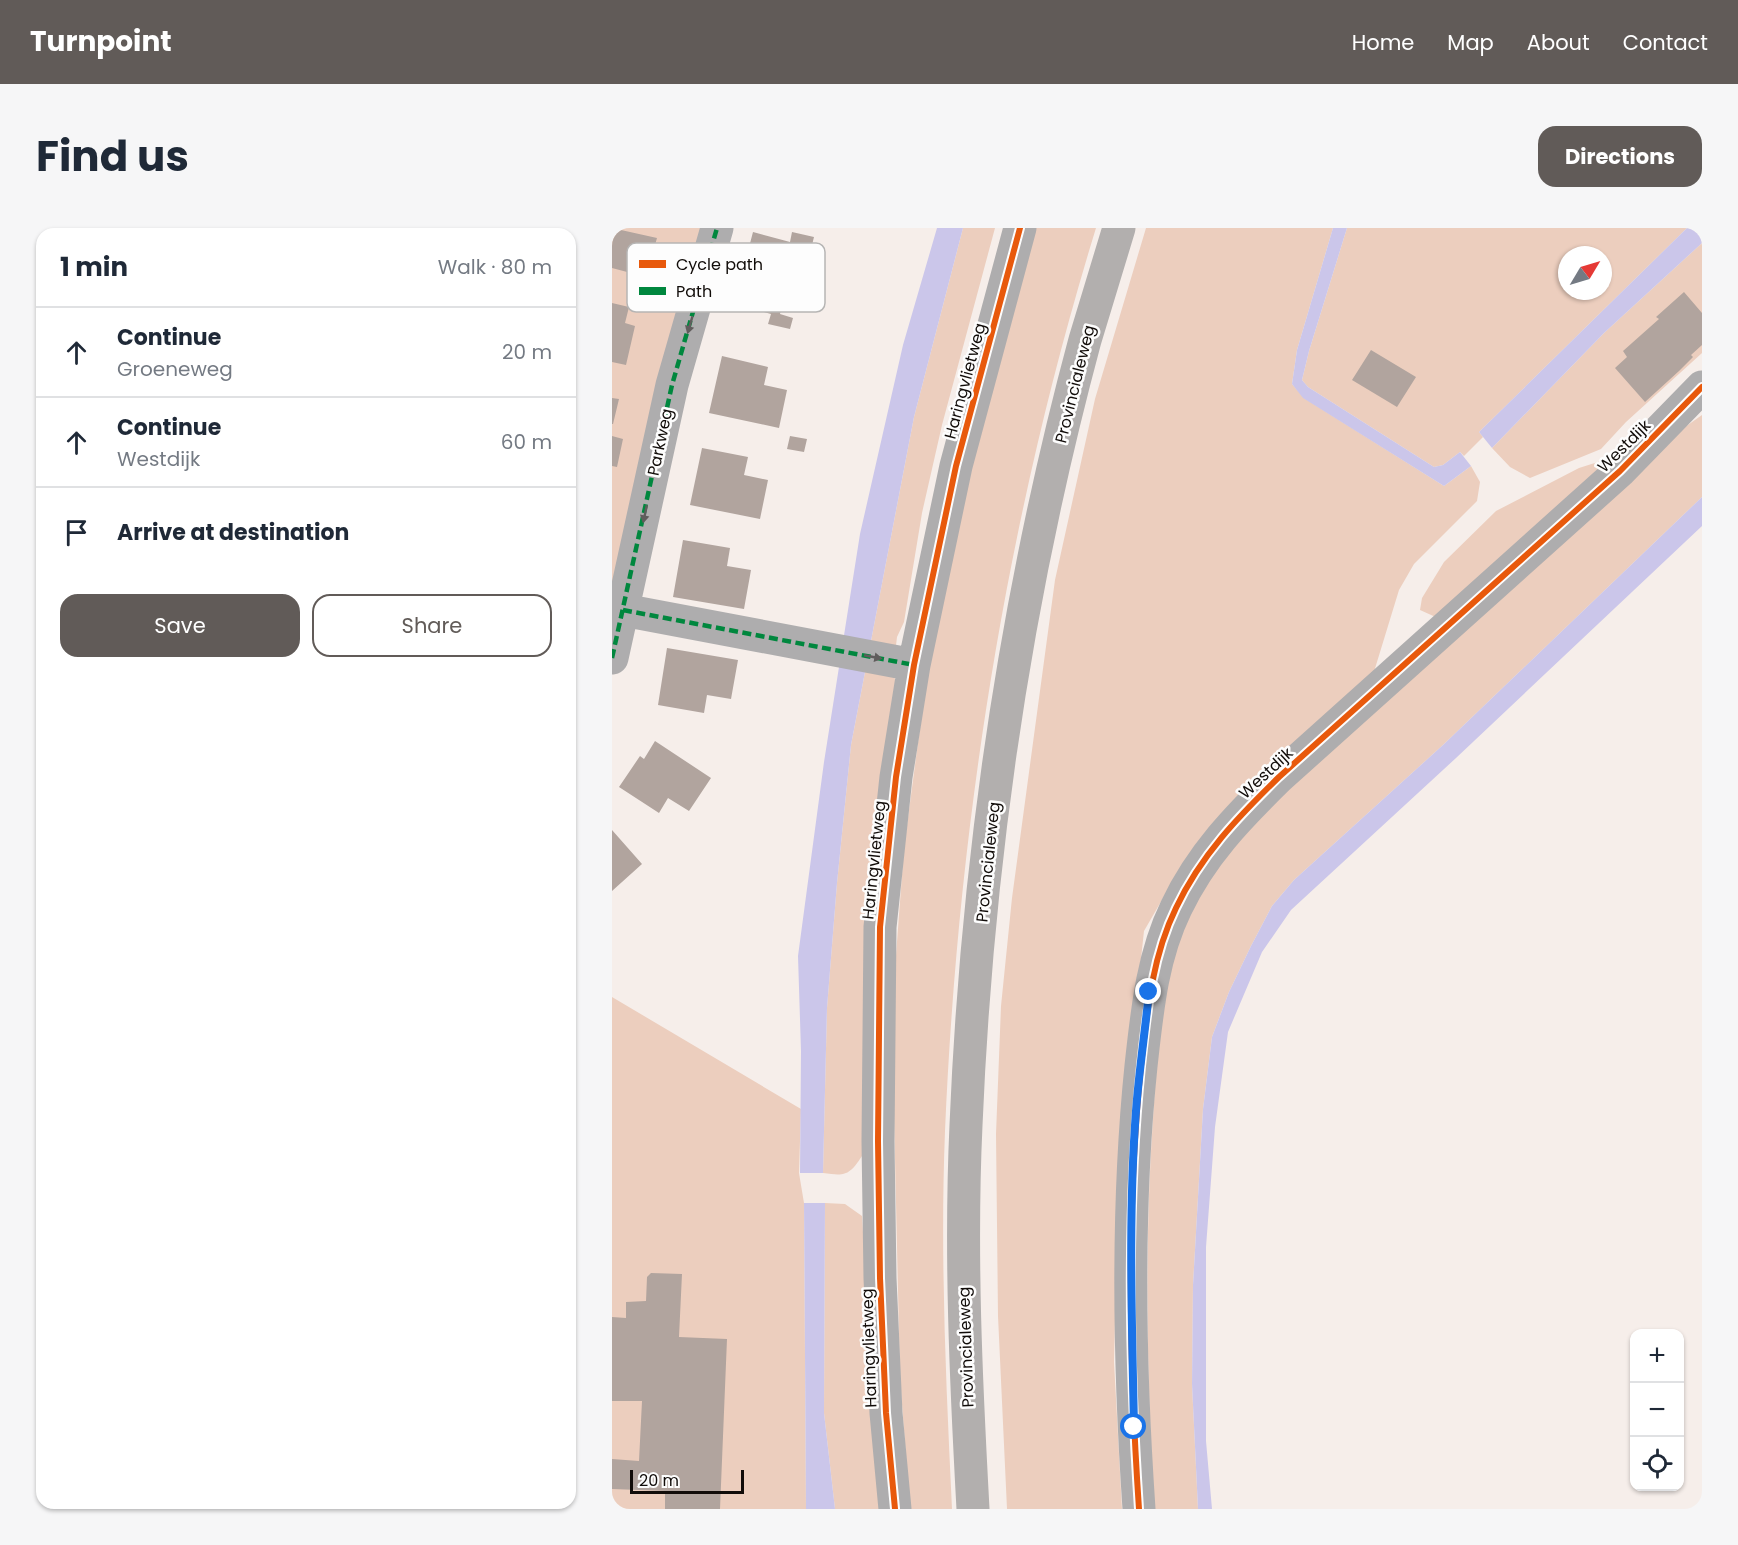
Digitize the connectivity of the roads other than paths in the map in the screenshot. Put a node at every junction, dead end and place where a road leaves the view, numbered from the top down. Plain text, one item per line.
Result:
1 (717, 228) edge
2 (1020, 228) edge
3 (1119, 228) edge
4 (713, 243) edge
5 (693, 312) edge
6 (1702, 387) edge
7 (1702, 404) edge
8 (1663, 426) junction
9 (623, 610) junction
10 (612, 658) edge
11 (914, 665) junction
12 (895, 1509) edge
13 (973, 1509) edge
14 (1139, 1509) edge

1 -> 4 street, Parkweg
2 - 11 street, Haringvlietweg
3 - 13 main road, Provincialeweg
5 -> 9 street, Parkweg
6 - 8 street, Westdijk
7 - 8 street
8 - 14 street, Westdijk
9 - 10 street, Parkweg
9 -> 11 street
11 - 12 street, Haringvlietweg

